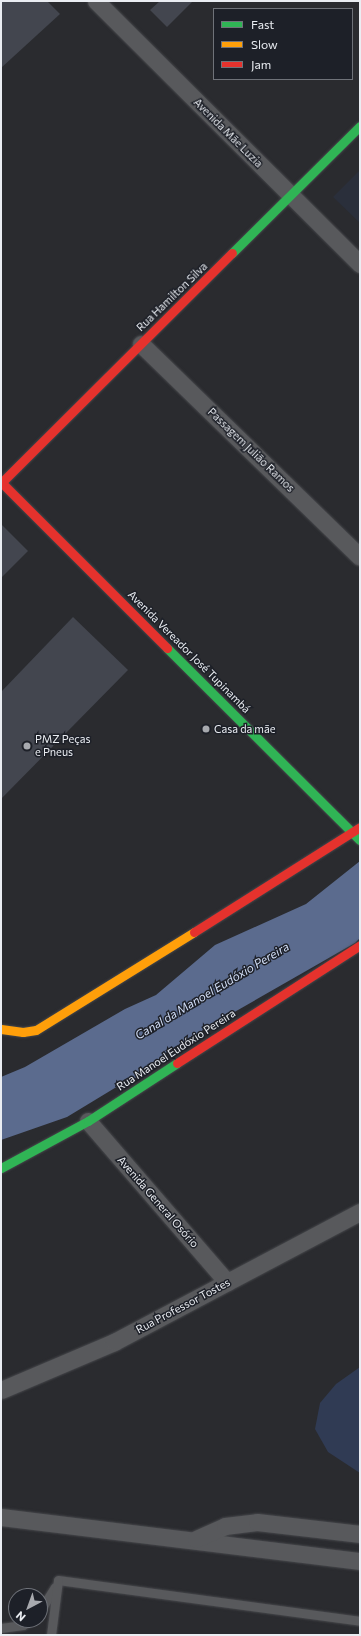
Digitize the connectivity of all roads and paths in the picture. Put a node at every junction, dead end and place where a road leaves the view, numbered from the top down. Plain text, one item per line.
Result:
1 (96, 1) edge
2 (360, 126) edge
3 (292, 196) junction
4 (360, 264) edge
5 (141, 344) junction
6 (1, 482) edge
7 (360, 557) edge
8 (356, 829) edge
9 (360, 840) edge
10 (360, 945) edge
11 (1, 1029) edge
12 (88, 1121) junction
13 (1, 1168) edge
14 (360, 1212) edge
15 (227, 1282) junction
16 (1, 1390) edge
17 (1, 1517) edge
18 (360, 1534) edge
19 (196, 1539) junction
20 (360, 1561) edge
21 (58, 1580) junction
22 (48, 1597) edge
23 (360, 1621) edge
24 (51, 1635) edge

1 - 3 street, Avenida Mãe Luzia
2 - 3 street, Rua Hamilton Silva
3 - 4 street, Avenida Mãe Luzia
3 - 5 street, Rua Hamilton Silva
5 - 6 street, Rua Hamilton Silva
5 - 7 street, Passagem Julião Ramos
6 - 8 street, Avenida Vereador José Tupinambá
8 - 9 street, Avenida Vereador José Tupinambá
8 - 11 street
10 - 12 street, Rua Manoel Eudóxio Pereira
12 - 13 street, Rua Manoel Eudóxio Pereira
12 - 15 street, Avenida General Osório
14 - 15 street, Rua Professor Tostes
15 - 16 street, Rua Professor Tostes
17 - 19 street
18 - 19 street
19 - 20 street
21 - 22 lane
21 - 23 lane
21 - 24 lane

